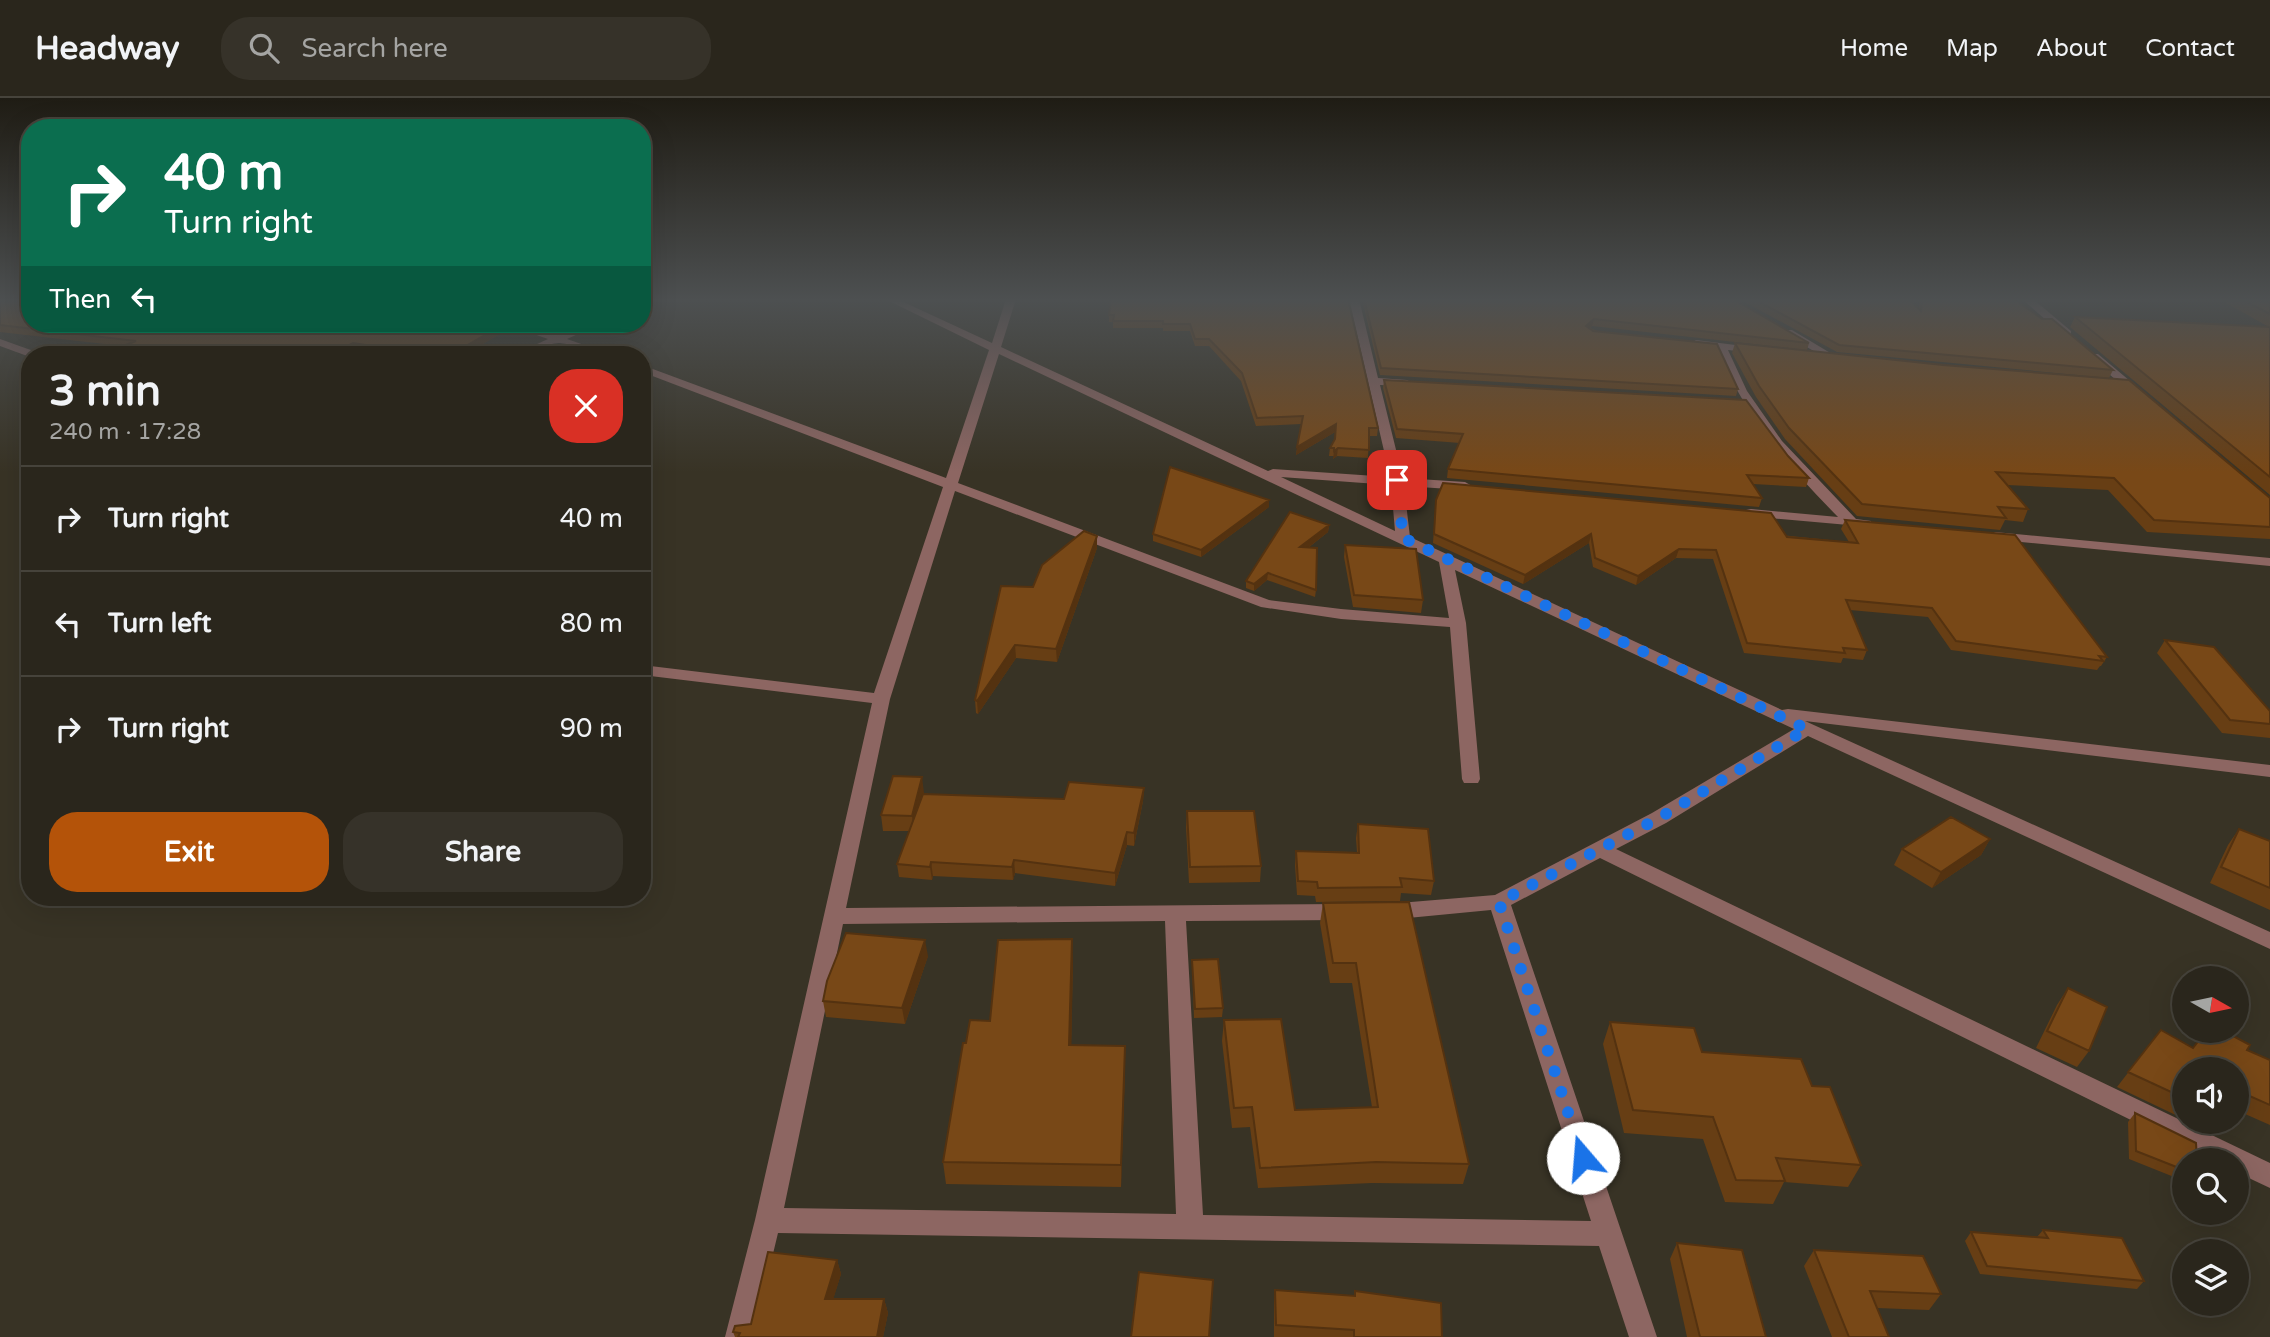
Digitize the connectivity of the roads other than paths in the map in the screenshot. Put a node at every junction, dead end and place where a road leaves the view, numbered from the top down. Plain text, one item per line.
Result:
1 (993, 357) edge
2 (1010, 357) edge
3 (1367, 357) edge
4 (1726, 357) edge
5 (1810, 357) edge
6 (1831, 357) edge
7 (2095, 357) edge
8 (1837, 360) junction
9 (1849, 361) edge
10 (651, 371) edge
11 (1373, 381) junction
12 (2102, 383) edge
13 (1415, 384) edge
14 (2128, 385) junction
15 (1736, 402) edge
16 (2148, 402) edge
17 (1749, 403) junction
18 (1263, 472) junction
19 (1397, 480) junction
20 (951, 485) junction
21 (1479, 488) edge
22 (1741, 512) edge
23 (1851, 522) junction
24 (1878, 525) edge
25 (1987, 535) edge
26 (1403, 538) junction
27 (1446, 559) junction
28 (2270, 562) edge
29 (1458, 623) junction
30 (651, 671) edge
31 (881, 699) junction
32 (1770, 712) junction
33 (1807, 729) junction
34 (2270, 771) edge
35 (1471, 779) dead end
36 (1600, 849) junction
37 (1499, 902) junction
38 (1175, 914) junction
39 (834, 916) junction
40 (2270, 941) edge
41 (2270, 1176) edge
42 (768, 1220) junction
43 (1190, 1227) junction
44 (1609, 1234) junction
45 (739, 1337) edge
46 (1643, 1337) edge

1 - 20 street
2 - 18 street
3 - 11 street
4 - 17 street
5 - 8 street
6 - 8 street
7 - 14 street
8 - 9 street
10 - 20 street
11 - 13 street
11 - 19 street
12 - 14 street
14 - 16 street
15 - 17 street
17 - 23 street
18 - 19 street
18 - 26 street
19 - 21 street
19 - 26 street
20 - 29 street
20 - 31 street
22 - 23 street
23 - 24 street
25 - 28 street
26 - 27 street
27 - 29 street
27 - 32 street
29 - 35 street
30 - 31 street
31 - 39 street
32 - 33 street
32 - 34 street
33 - 36 street
33 - 40 street
36 - 37 street
36 - 41 street
37 - 38 street
37 - 44 street
38 - 39 street
38 - 43 street
39 - 42 street
42 - 43 street
42 - 45 street
43 - 44 street
44 - 46 street

